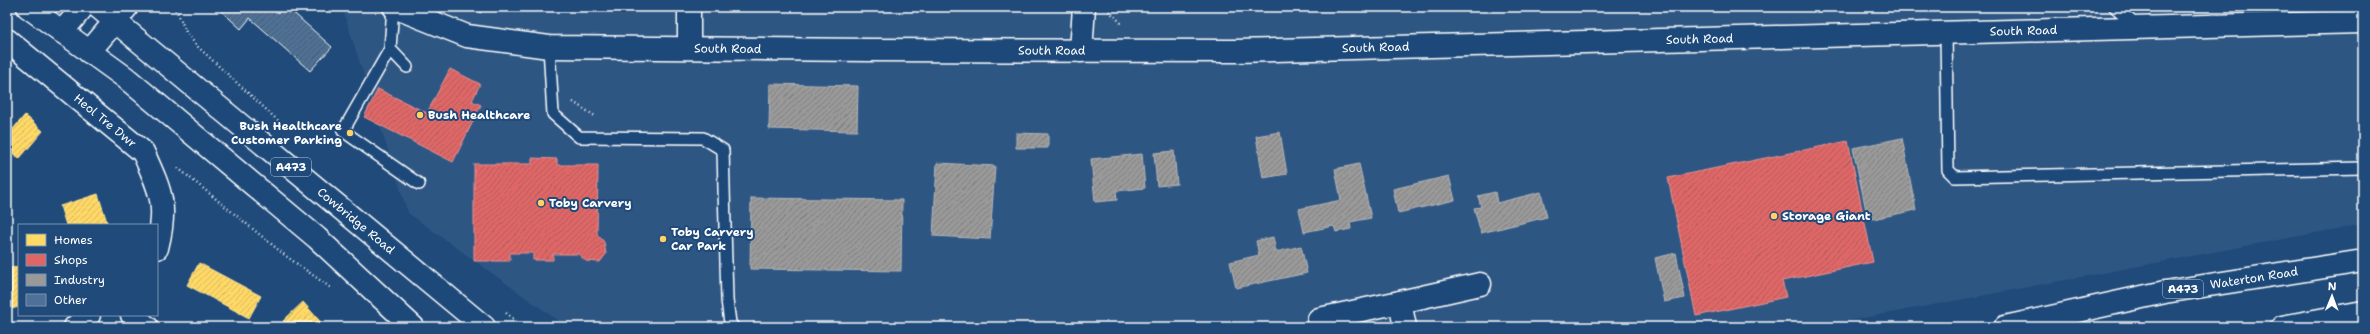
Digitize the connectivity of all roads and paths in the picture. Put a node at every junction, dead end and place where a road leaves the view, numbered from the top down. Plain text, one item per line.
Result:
1 (28, 7) edge
2 (83, 7) edge
3 (98, 7) edge
4 (172, 7) edge
5 (177, 7) edge
6 (393, 7) edge
7 (689, 7) edge
8 (1084, 7) edge
9 (2115, 7) edge
10 (177, 11) junction
11 (121, 14) edge
12 (2363, 22) edge
13 (2140, 29) junction
14 (62, 32) junction
15 (1946, 34) junction
16 (7, 40) edge
17 (549, 47) junction
18 (689, 47) junction
19 (390, 49) junction
20 (89, 52) junction
21 (1081, 52) junction
22 (407, 67) dead end
23 (289, 130) dead end
24 (143, 152) junction
25 (2363, 168) edge
26 (419, 184) dead end
27 (158, 242) edge
28 (2363, 261) edge
29 (1480, 284) dead end
30 (334, 290) dead end
31 (1400, 302) junction
32 (505, 312) dead end
33 (88, 316) edge
34 (133, 316) edge
35 (2353, 318) edge
36 (1319, 319) dead end
37 (75, 327) edge
38 (146, 327) edge
39 (413, 327) edge
40 (484, 327) edge
41 (523, 327) edge
42 (705, 327) edge
43 (711, 327) edge
44 (733, 327) edge
45 (1405, 327) edge
46 (2005, 327) edge
47 (2282, 327) edge

1 - 14 street
2 - 14 street
3 - 11 street, Cowbridge Road / A473
4 - 10 path
5 - 10 path
6 - 17 street, South Road
6 - 19 lane
7 - 18 street
8 - 21 street
9 - 13 lane
10 - 23 path
11 - 20 street
11 - 40 street, Cowbridge Road / A473
12 - 13 street, South Road
13 - 15 street, South Road
14 - 20 street
15 - 21 street, South Road
15 - 25 lane
16 - 24 street, Heol Tre Dwr
17 - 18 street, South Road
17 - 44 lane
18 - 21 street, South Road
19 - 22 lane
19 - 26 lane
20 - 39 street
24 - 27 street, Heol Tre Dwr
24 - 30 path
28 - 46 street, Waterton Road / A473
29 - 31 street
31 - 36 street
31 - 45 street
32 - 41 path
33 - 37 street
34 - 38 street
35 - 47 street
42 - 43 path

